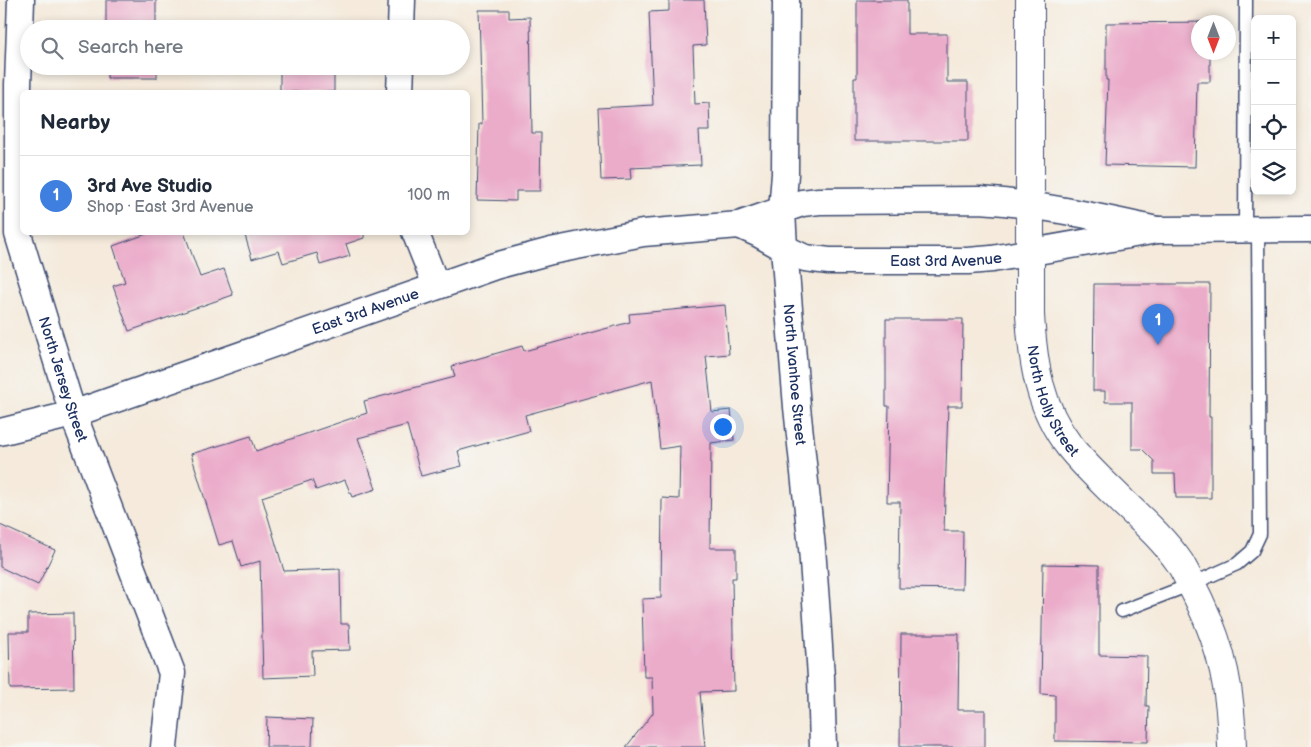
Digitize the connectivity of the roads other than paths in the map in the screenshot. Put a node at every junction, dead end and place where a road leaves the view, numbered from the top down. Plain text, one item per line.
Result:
1 (21, 0) edge
2 (402, 0) edge
3 (786, 0) edge
4 (1030, 0) edge
5 (1246, 0) edge
6 (20, 20) edge
7 (401, 20) edge
8 (20, 28) edge
9 (401, 75) edge
10 (400, 90) edge
11 (1029, 205) junction
12 (782, 211) junction
13 (739, 225) junction
14 (1311, 229) edge
15 (1157, 230) junction
16 (1251, 230) junction
17 (416, 235) edge
18 (784, 248) junction
19 (1030, 253) junction
20 (436, 285) junction
21 (73, 414) junction
22 (0, 432) edge
23 (1192, 584) junction
24 (1122, 610) dead end
25 (164, 747) edge
26 (823, 747) edge
27 (1232, 747) edge

1 - 6 street, North Jersey Street
2 - 7 street
3 - 12 street, North Ivanhoe Street
4 - 11 street, North Holly Street
5 - 16 lane
8 - 21 street, North Jersey Street
9 - 10 street
11 - 12 street, East 3rd Avenue
11 - 15 street, East 3rd Avenue
11 - 19 street, North Holly Street
12 - 13 street, East 3rd Avenue
12 - 18 street, North Ivanhoe Street
13 - 18 street, East 3rd Avenue
13 - 20 street, East 3rd Avenue
14 - 16 street, East 3rd Avenue
15 - 16 street, East 3rd Avenue
15 - 19 street, East 3rd Avenue
16 - 23 lane
17 - 20 street
18 - 19 street, East 3rd Avenue
18 - 26 street, North Ivanhoe Street
19 - 23 street, North Holly Street
20 - 21 street, East 3rd Avenue
21 - 22 street, East 3rd Avenue
21 - 25 street, North Jersey Street
23 - 24 lane
23 - 27 street, North Holly Street

